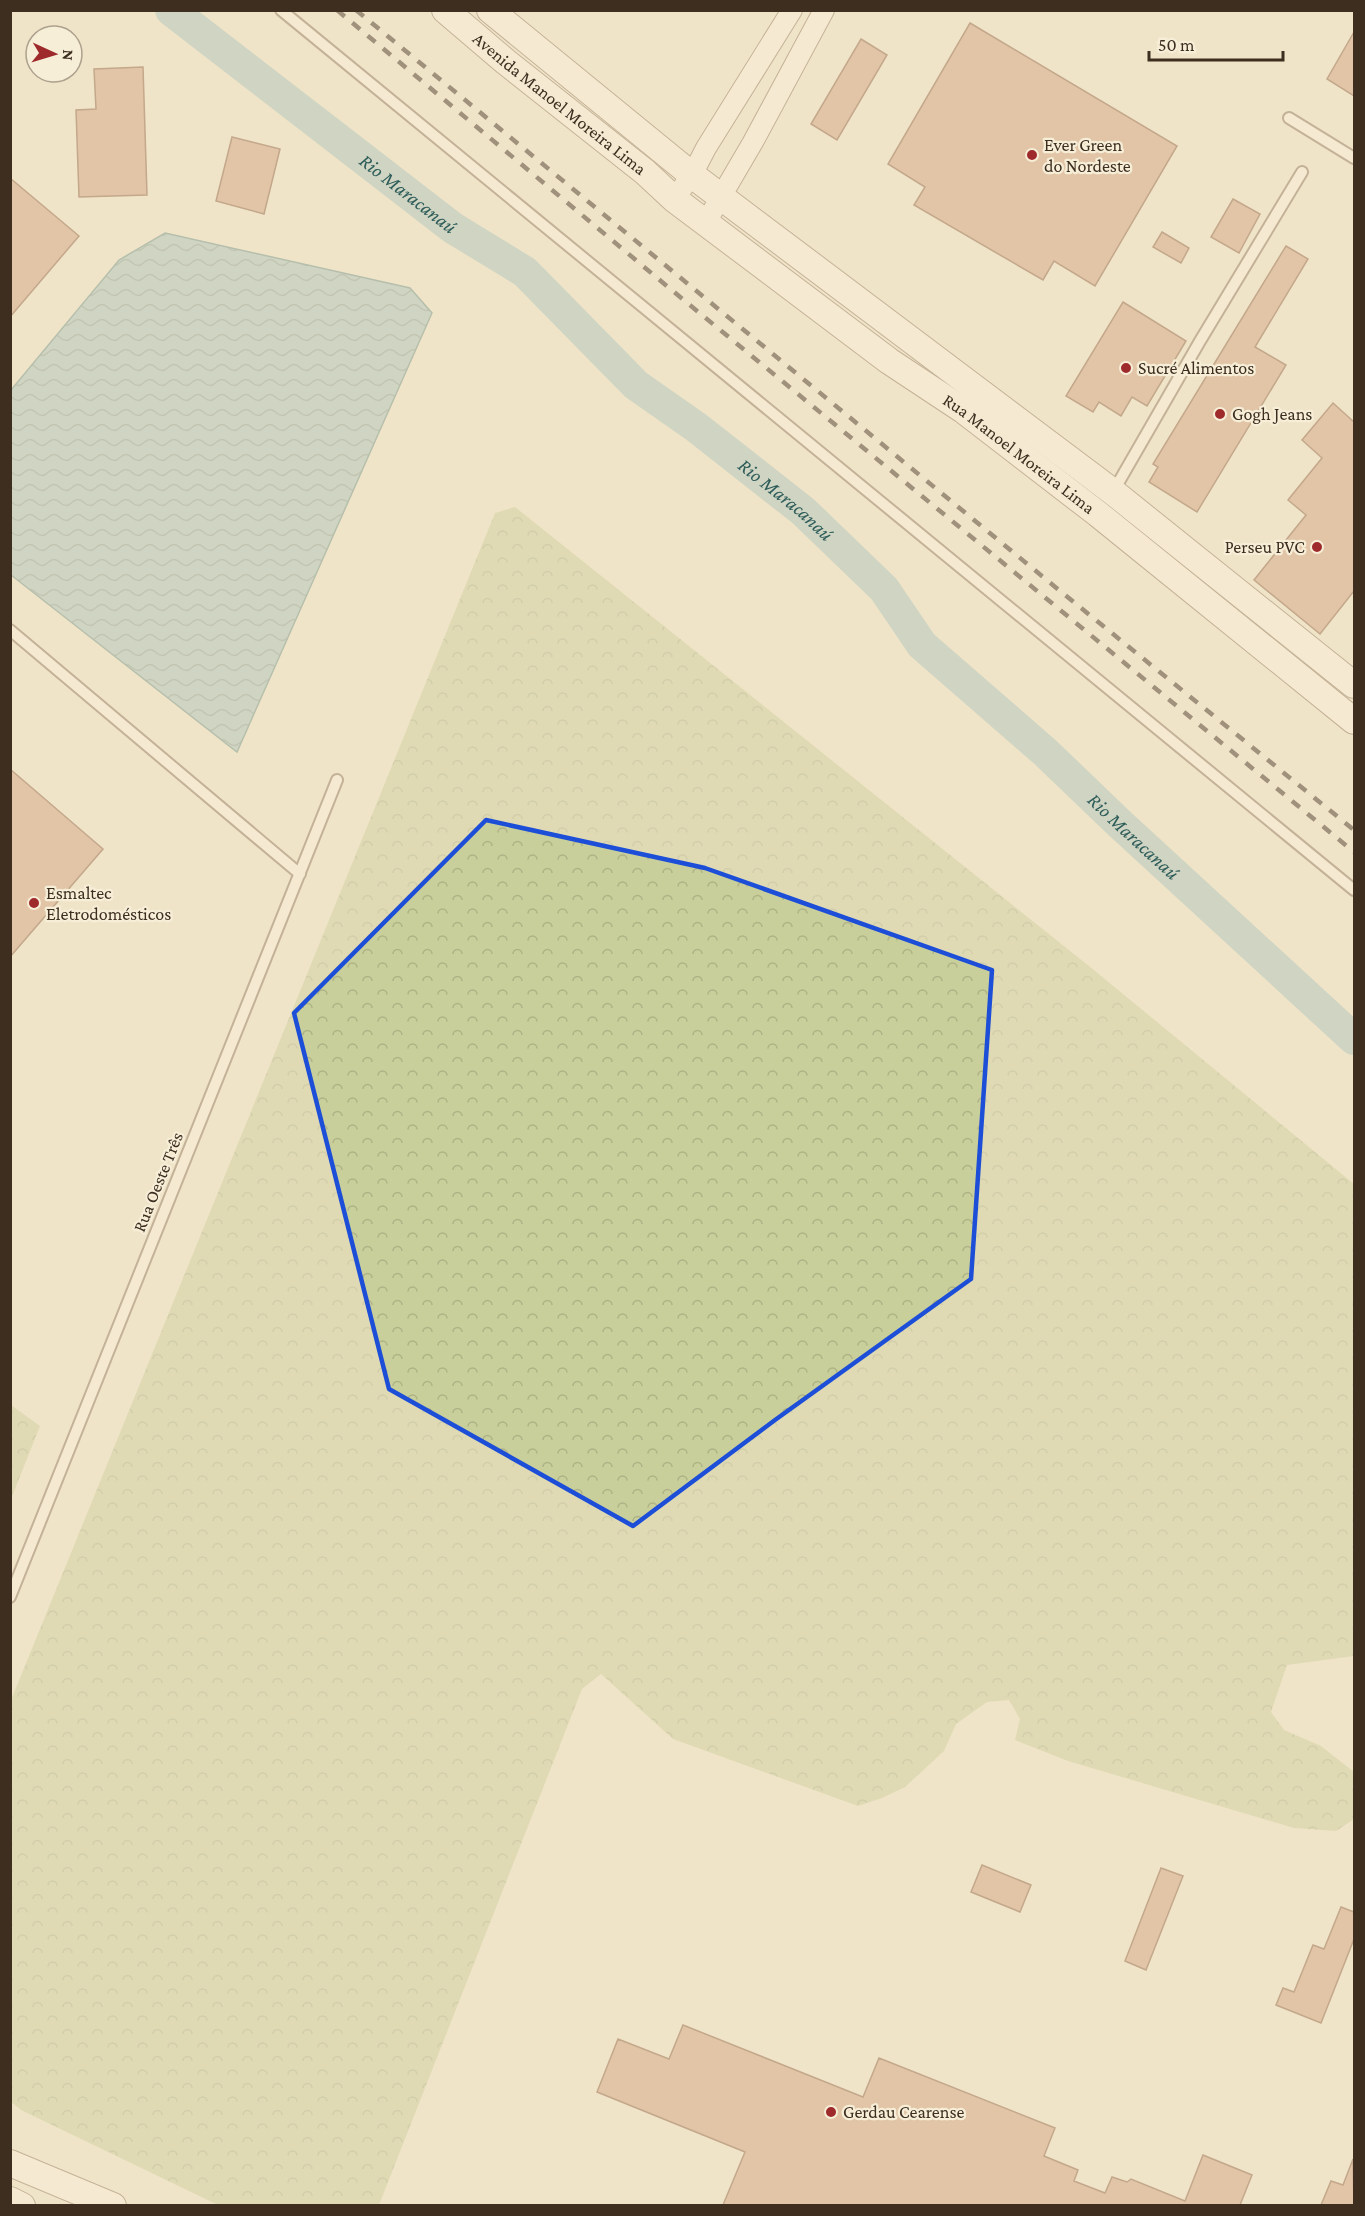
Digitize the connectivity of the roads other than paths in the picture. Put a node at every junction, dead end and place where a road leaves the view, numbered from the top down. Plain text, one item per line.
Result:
1 (281, 10) edge
2 (445, 10) edge
3 (490, 10) edge
4 (792, 10) edge
5 (824, 10) edge
6 (1289, 118) dead end
7 (1354, 158) edge
8 (1302, 171) dead end
9 (692, 175) junction
10 (721, 197) junction
11 (674, 199) junction
12 (705, 224) junction
13 (1113, 492) junction
14 (10, 630) edge
15 (1354, 685) edge
16 (1354, 721) edge
17 (337, 780) dead end
18 (300, 873) junction
19 (1354, 890) edge
20 (10, 1597) edge
21 (10, 2163) edge
22 (10, 2200) edge
23 (22, 2205) edge
24 (113, 2205) edge

1 - 19 lane
2 - 11 street, Avenida Manoel Moreira Lima
3 - 9 street, Avenida Manoel Moreira Lima
4 - 9 street
5 - 10 street
6 - 7 lane
8 - 13 lane
9 - 10 street, Rua Manoel Moreira Lima
9 - 11 street
10 - 12 street
10 - 13 street, Rua Manoel Moreira Lima
11 - 12 street, Rua Manoel Moreira Lima
12 - 16 street, Rua Manoel Moreira Lima
13 - 15 street, Rua Manoel Moreira Lima
14 - 18 lane
17 - 18 lane, Rua Oeste Três
18 - 20 lane, Rua Oeste Três
21 - 24 street
22 - 23 street

